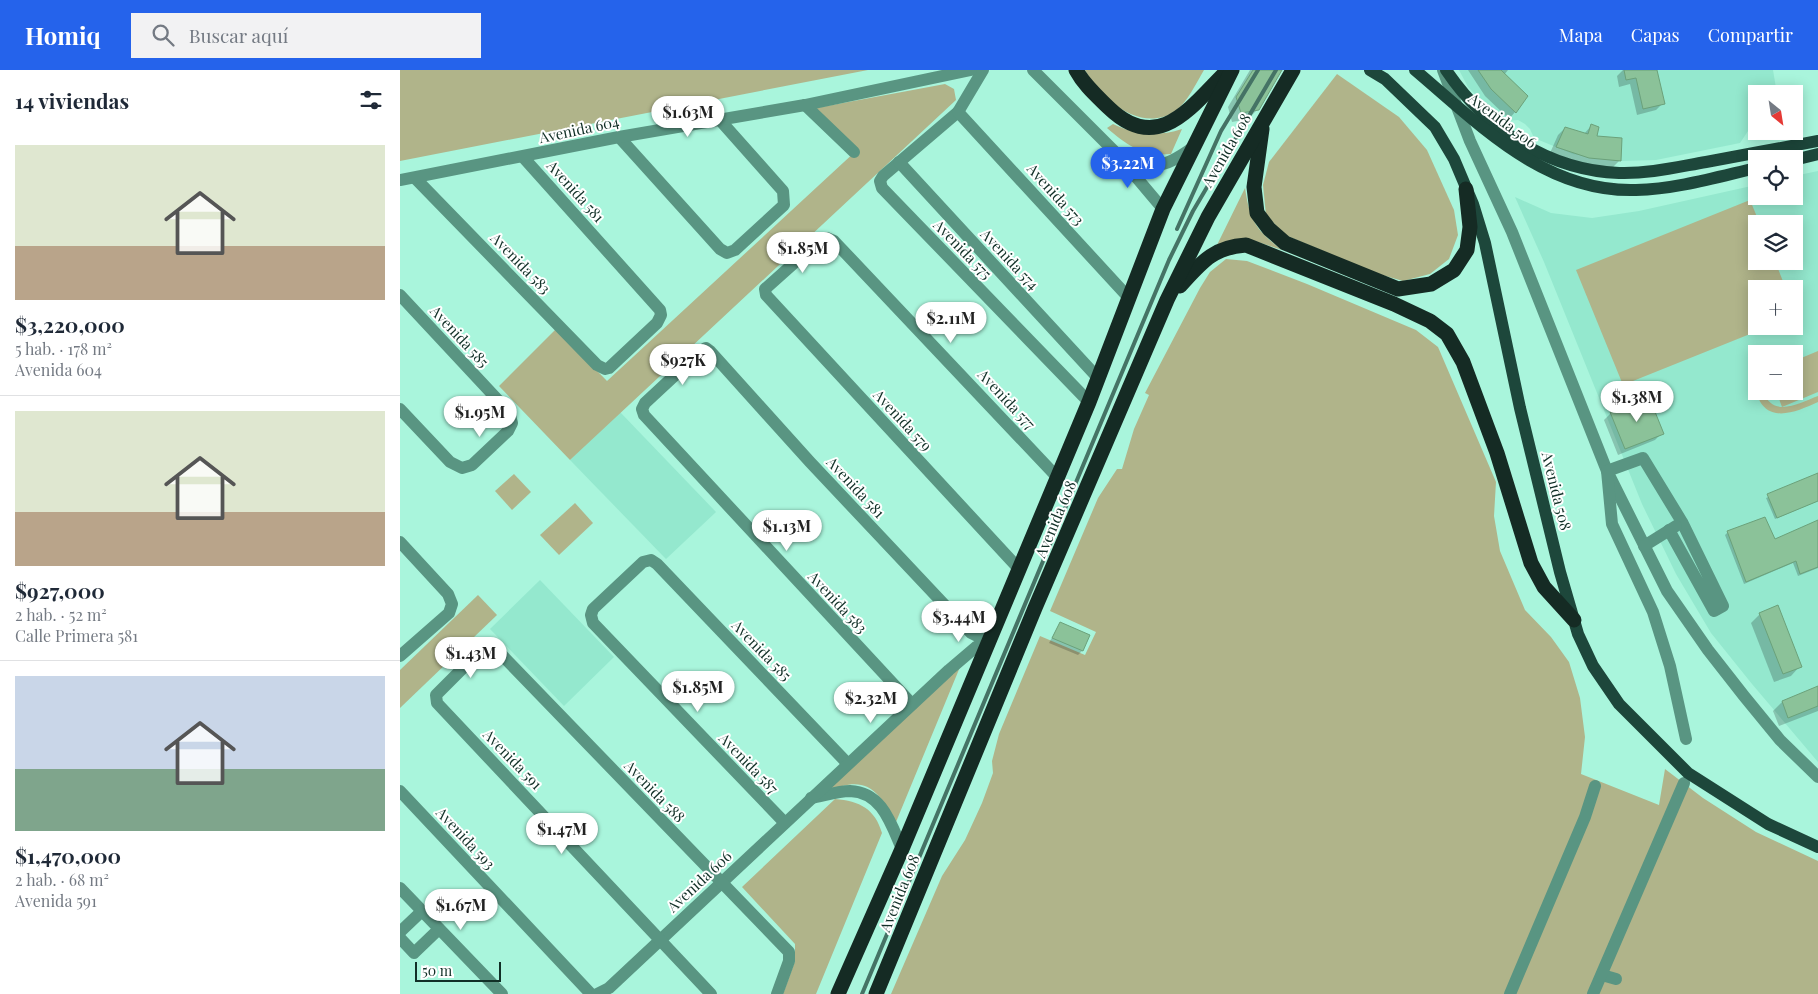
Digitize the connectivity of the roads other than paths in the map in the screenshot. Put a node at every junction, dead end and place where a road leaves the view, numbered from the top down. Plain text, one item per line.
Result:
1 (970, 70) edge
2 (983, 70) edge
3 (1033, 70) edge
4 (1076, 70) edge
5 (1228, 70) edge
6 (1232, 70) edge
7 (1293, 70) edge
8 (1370, 70) edge
9 (1415, 70) edge
10 (1444, 70) edge
11 (805, 105) junction
12 (958, 112) junction
13 (719, 118) junction
14 (1263, 122) junction
15 (619, 137) junction
16 (1818, 141) edge
17 (1192, 148) junction
18 (854, 152) dead end
19 (1115, 152) junction
20 (1818, 154) edge
21 (523, 157) junction
22 (1803, 158) edge
23 (899, 162) junction
24 (1748, 170) edge
25 (415, 178) junction
26 (400, 180) edge
27 (1466, 189) junction
28 (1163, 209) junction
29 (827, 238) joint
30 (400, 295) edge
31 (1129, 298) junction
32 (1167, 300) junction
33 (706, 348) joint
34 (605, 369) joint
35 (1098, 378) junction
36 (1089, 402) junction
37 (400, 409) edge
38 (1607, 471) junction
39 (1057, 477) junction
40 (1682, 522) junction
41 (1669, 530) junction
42 (400, 542) edge
43 (1644, 546) junction
44 (651, 560) joint
45 (1019, 569) junction
46 (1574, 620) junction
47 (987, 641) junction
48 (491, 647) joint
49 (400, 656) edge
50 (912, 704) junction
51 (1686, 739) dead end
52 (848, 764) junction
53 (1818, 777) edge
54 (1685, 778) junction
55 (1595, 786) dead end
56 (400, 791) edge
57 (811, 798) junction
58 (785, 823) junction
59 (1818, 846) edge
60 (902, 849) junction
61 (720, 884) junction
62 (400, 888) edge
63 (422, 910) junction
64 (439, 929) junction
65 (400, 932) edge
66 (400, 938) edge
67 (661, 939) junction
68 (1602, 975) junction
69 (1616, 979) dead end
70 (608, 991) edge
71 (502, 994) edge
72 (591, 994) edge
73 (597, 994) edge
74 (711, 994) edge
75 (777, 994) edge
76 (838, 994) edge
77 (876, 994) edge
78 (1510, 994) edge
79 (1593, 994) edge

1 - 11 street, Avenida 604
2 - 12 street
3 - 19 street
4 - 5 highway
6 - 17 highway, Avenida 608
7 - 14 highway, Avenida 608
8 - 27 main road, Avenida 508
9 - 24 main road, Avenida 506, bridge
10 - 16 main road
10 - 38 street
11 - 13 street, Avenida 604
11 - 18 street
12 - 23 street
12 - 31 street, Avenida 573
13 - 15 street, Avenida 604
13 - 15 street
14 - 27 highway
14 - 32 highway, Avenida 608
15 - 21 street, Avenida 604
17 - 19 street
17 - 28 highway, Avenida 608
19 - 28 street
20 - 22 main road
21 - 25 street, Avenida 604
21 - 34 street, Avenida 581
23 - 35 street, Avenida 574
23 - 36 street, Avenida 575
25 - 26 street, Avenida 604
25 - 34 street, Avenida 583
27 - 46 main road, Avenida 508
28 - 31 highway, Avenida 608
29 - 39 street, Avenida 577
29 - 45 street, Avenida 579
30 - 37 street, Avenida 585
31 - 35 highway, Avenida 608
32 - 46 highway
32 - 77 highway, Avenida 608
33 - 47 street, Avenida 581
33 - 50 street, Avenida 583
35 - 36 highway, Avenida 608
36 - 39 highway, Avenida 608
38 - 40 street
38 - 43 street
38 - 51 street
39 - 45 highway, Avenida 608
40 - 41 street
40 - 41 street
41 - 43 street
42 - 49 street
43 - 53 street
44 - 52 street, Avenida 585
44 - 58 street, Avenida 587
45 - 47 highway, Avenida 608
46 - 54 main road, Avenida 508
47 - 50 street, Avenida 606
47 - 60 highway, Avenida 608
48 - 61 street, Avenida 588
48 - 67 street, Avenida 591
50 - 52 street, Avenida 606
52 - 57 street, Avenida 606
54 - 59 main road, Avenida 508
54 - 68 street
55 - 78 street
56 - 72 street, Avenida 593
57 - 58 street, Avenida 606
57 - 60 street
58 - 61 street, Avenida 606
60 - 76 highway, Avenida 608
61 - 67 street, Avenida 606
61 - 75 street, Avenida 588
62 - 63 street
63 - 64 street
63 - 65 street
64 - 66 street
64 - 71 street
67 - 70 street, Avenida 606
67 - 74 street, Avenida 591
68 - 69 street
68 - 79 street
70 - 73 street, Avenida 606

